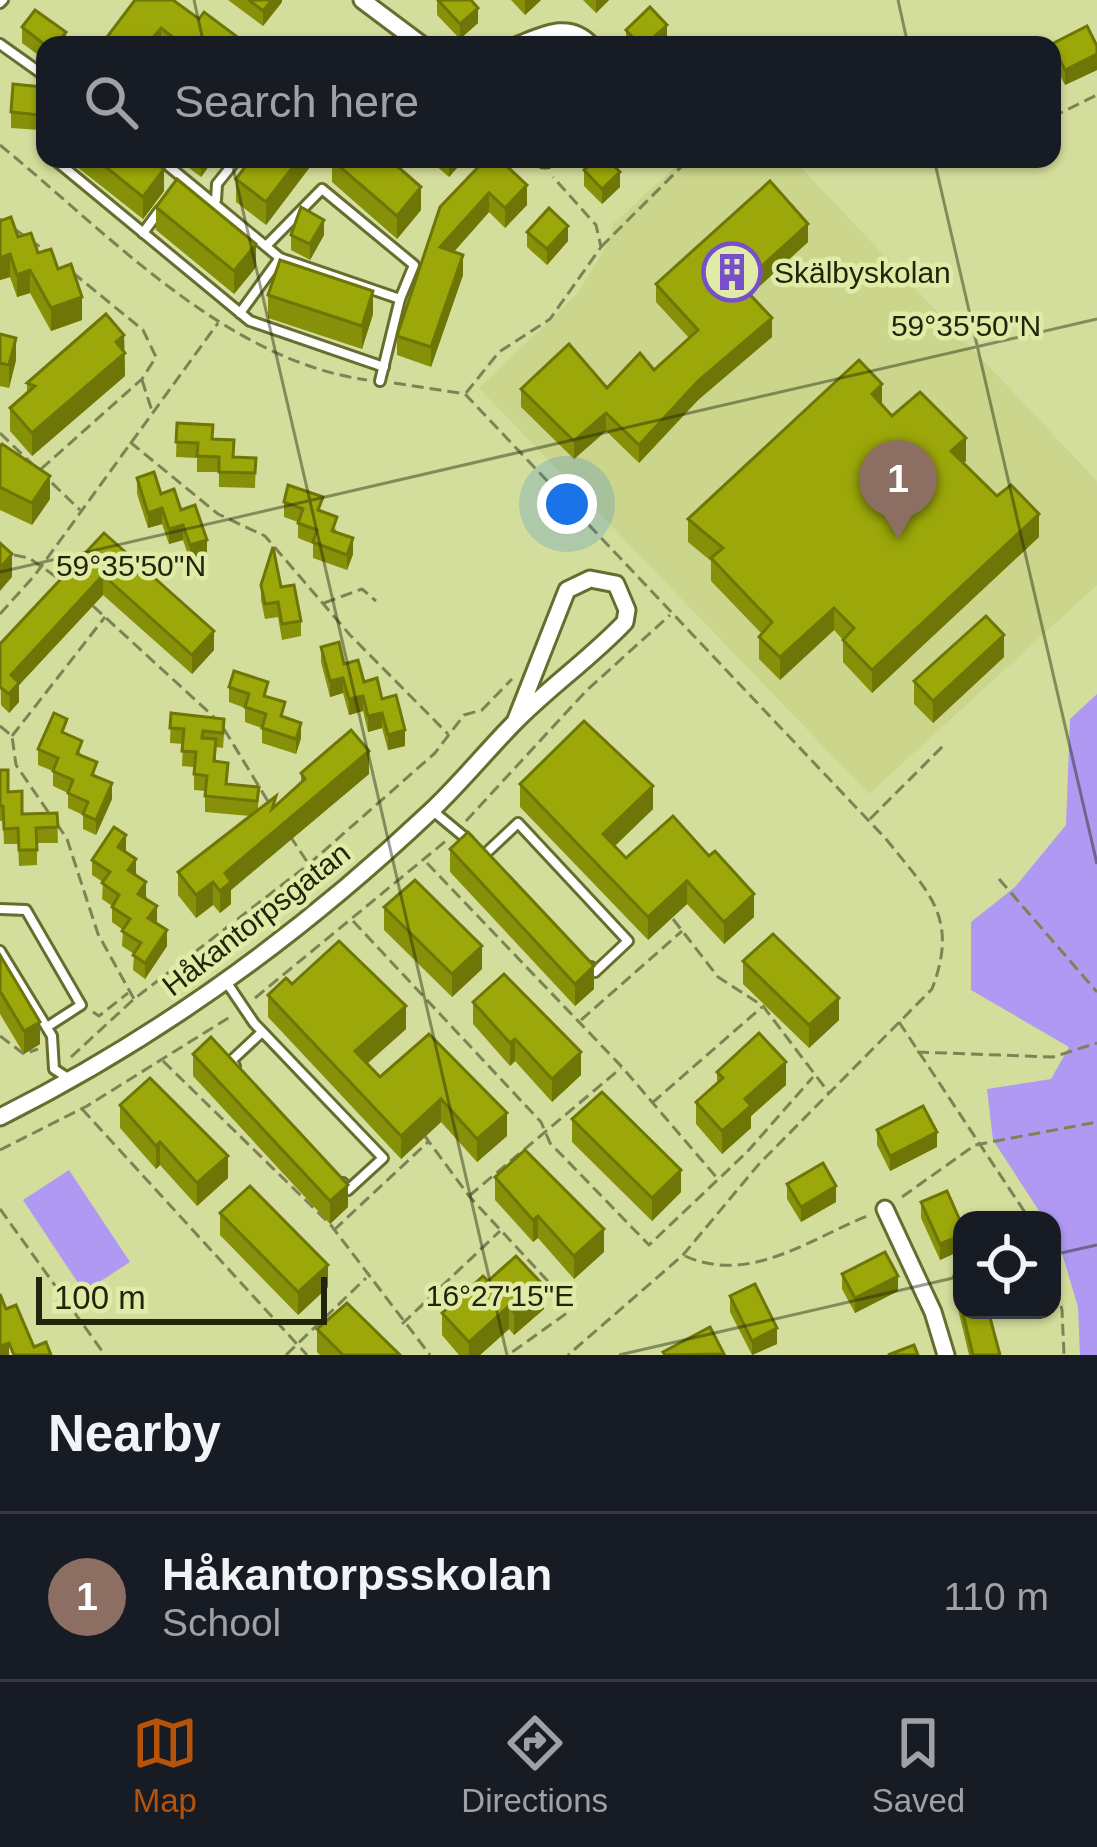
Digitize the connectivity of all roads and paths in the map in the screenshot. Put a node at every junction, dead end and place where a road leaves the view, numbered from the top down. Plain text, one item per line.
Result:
1 (362, 0) edge
2 (410, 36) edge
3 (541, 36) edge
4 (583, 36) edge
5 (0, 44) edge
6 (36, 70) edge
7 (1097, 95) edge
8 (1061, 113) edge
9 (0, 145) edge
10 (65, 168) edge
11 (170, 168) edge
12 (230, 168) edge
13 (547, 168) edge
14 (680, 168) edge
15 (183, 180) junction
16 (216, 200) junction
17 (0, 219) edge
18 (143, 233) junction
19 (267, 244) junction
20 (601, 247) junction
21 (280, 258) junction
22 (400, 299) junction
23 (240, 313) junction
24 (218, 322) junction
25 (384, 367) junction
26 (142, 379) junction
27 (380, 381) junction
28 (465, 394) junction
29 (152, 411) junction
30 (1, 436) edge
31 (130, 442) junction
32 (41, 470) junction
33 (81, 511) junction
34 (5, 554) edge
35 (42, 566) junction
36 (74, 591) edge
37 (376, 601) dead end
38 (90, 603) edge
39 (322, 604) junction
40 (0, 614) edge
41 (106, 616) junction
42 (464, 715) dead end
43 (515, 722) junction
44 (0, 727) edge
45 (450, 735) junction
46 (12, 736) junction
47 (946, 743) dead end
48 (271, 807) edge
49 (432, 810) junction
50 (868, 820) junction
51 (287, 832) edge
52 (484, 855) junction
53 (425, 862) dead end
54 (309, 864) junction
55 (498, 869) edge
56 (999, 879) dead end
57 (0, 909) edge
58 (669, 915) edge
59 (353, 921) dead end
60 (683, 930) junction
61 (0, 951) edge
62 (581, 957) edge
63 (226, 982) junction
64 (130, 992) junction
65 (1097, 992) edge
66 (134, 999) junction
67 (81, 1006) junction
68 (763, 1006) junction
69 (579, 1021) junction
70 (899, 1022) junction
71 (50, 1031) junction
72 (262, 1032) junction
73 (0, 1036) edge
74 (1097, 1043) edge
75 (916, 1052) junction
76 (162, 1060) dead end
77 (622, 1067) junction
78 (54, 1069) junction
79 (245, 1076) edge
80 (813, 1077) junction
81 (72, 1081) junction
82 (830, 1094) junction
83 (650, 1105) junction
84 (82, 1108) dead end
85 (0, 1117) edge
86 (1097, 1122) edge
87 (414, 1125) edge
88 (545, 1131) junction
89 (429, 1141) junction
90 (975, 1145) junction
91 (333, 1173) edge
92 (719, 1180) junction
93 (469, 1196) junction
94 (0, 1208) edge
95 (885, 1209) junction
96 (1023, 1211) edge
97 (334, 1230) junction
98 (501, 1230) junction
99 (683, 1255) junction
100 (367, 1277) junction
101 (1061, 1306) edge
102 (402, 1324) junction
103 (298, 1344) junction
104 (105, 1355) edge
105 (286, 1355) edge
106 (308, 1355) edge
107 (430, 1355) edge
108 (508, 1355) edge
109 (568, 1355) edge
110 (946, 1355) edge
111 (1064, 1355) edge

1 - 2 street
3 - 4 street
5 - 6 lane
7 - 8 path
9 - 24 path
10 - 18 lane
11 - 15 lane
12 - 16 lane
13 - 20 path
14 - 20 path
15 - 16 lane
15 - 18 lane
16 - 19 lane
17 - 26 path
18 - 23 lane
19 - 21 lane
19 - 22 lane
20 - 28 path
21 - 22 lane
21 - 23 lane
22 - 25 lane
23 - 25 lane
24 - 27 path
24 - 29 path
25 - 27 lane
26 - 29 path
26 - 32 path
27 - 28 path
28 - 50 path
29 - 31 path
30 - 32 path
31 - 33 path
31 - 39 path
32 - 33 path
33 - 35 path
34 - 35 path
35 - 36 path
35 - 40 path
37 - 39 path
38 - 41 path
39 - 45 path
41 - 46 path
41 - 48 path
42 - 45 path
43 - 43 street, Håkantorpsgatan
43 - 49 street, Håkantorpsgatan
44 - 46 path
45 - 54 path
46 - 64 path
47 - 50 path
49 - 52 lane
49 - 63 street, Håkantorpsgatan
50 - 70 path
51 - 54 path
52 - 55 lane
52 - 62 lane
53 - 69 path
54 - 66 path
56 - 65 path
57 - 67 lane
58 - 60 path
59 - 88 path
60 - 68 path
60 - 69 path
61 - 71 lane
63 - 72 lane
63 - 81 street, Håkantorpsgatan
64 - 66 path
64 - 67 path
66 - 78 path
67 - 71 lane
68 - 80 path
68 - 83 path
69 - 77 path
70 - 75 path
70 - 82 path
71 - 73 path
71 - 78 lane
72 - 79 lane
72 - 91 lane
74 - 75 path
75 - 90 path
76 - 97 path
77 - 83 path
77 - 88 path
78 - 81 lane
80 - 82 path
80 - 92 path
81 - 85 street, Håkantorpsgatan
82 - 99 path
83 - 92 path
84 - 103 path
86 - 90 path
87 - 89 path
88 - 92 path
88 - 93 path
89 - 93 path
89 - 97 path
90 - 95 path
90 - 96 path
93 - 98 path
94 - 104 path
95 - 99 path
95 - 110 street
97 - 100 path
98 - 102 path
98 - 108 path
99 - 109 path
100 - 102 path
100 - 103 path
101 - 111 path
102 - 107 path
103 - 105 path
103 - 106 path

